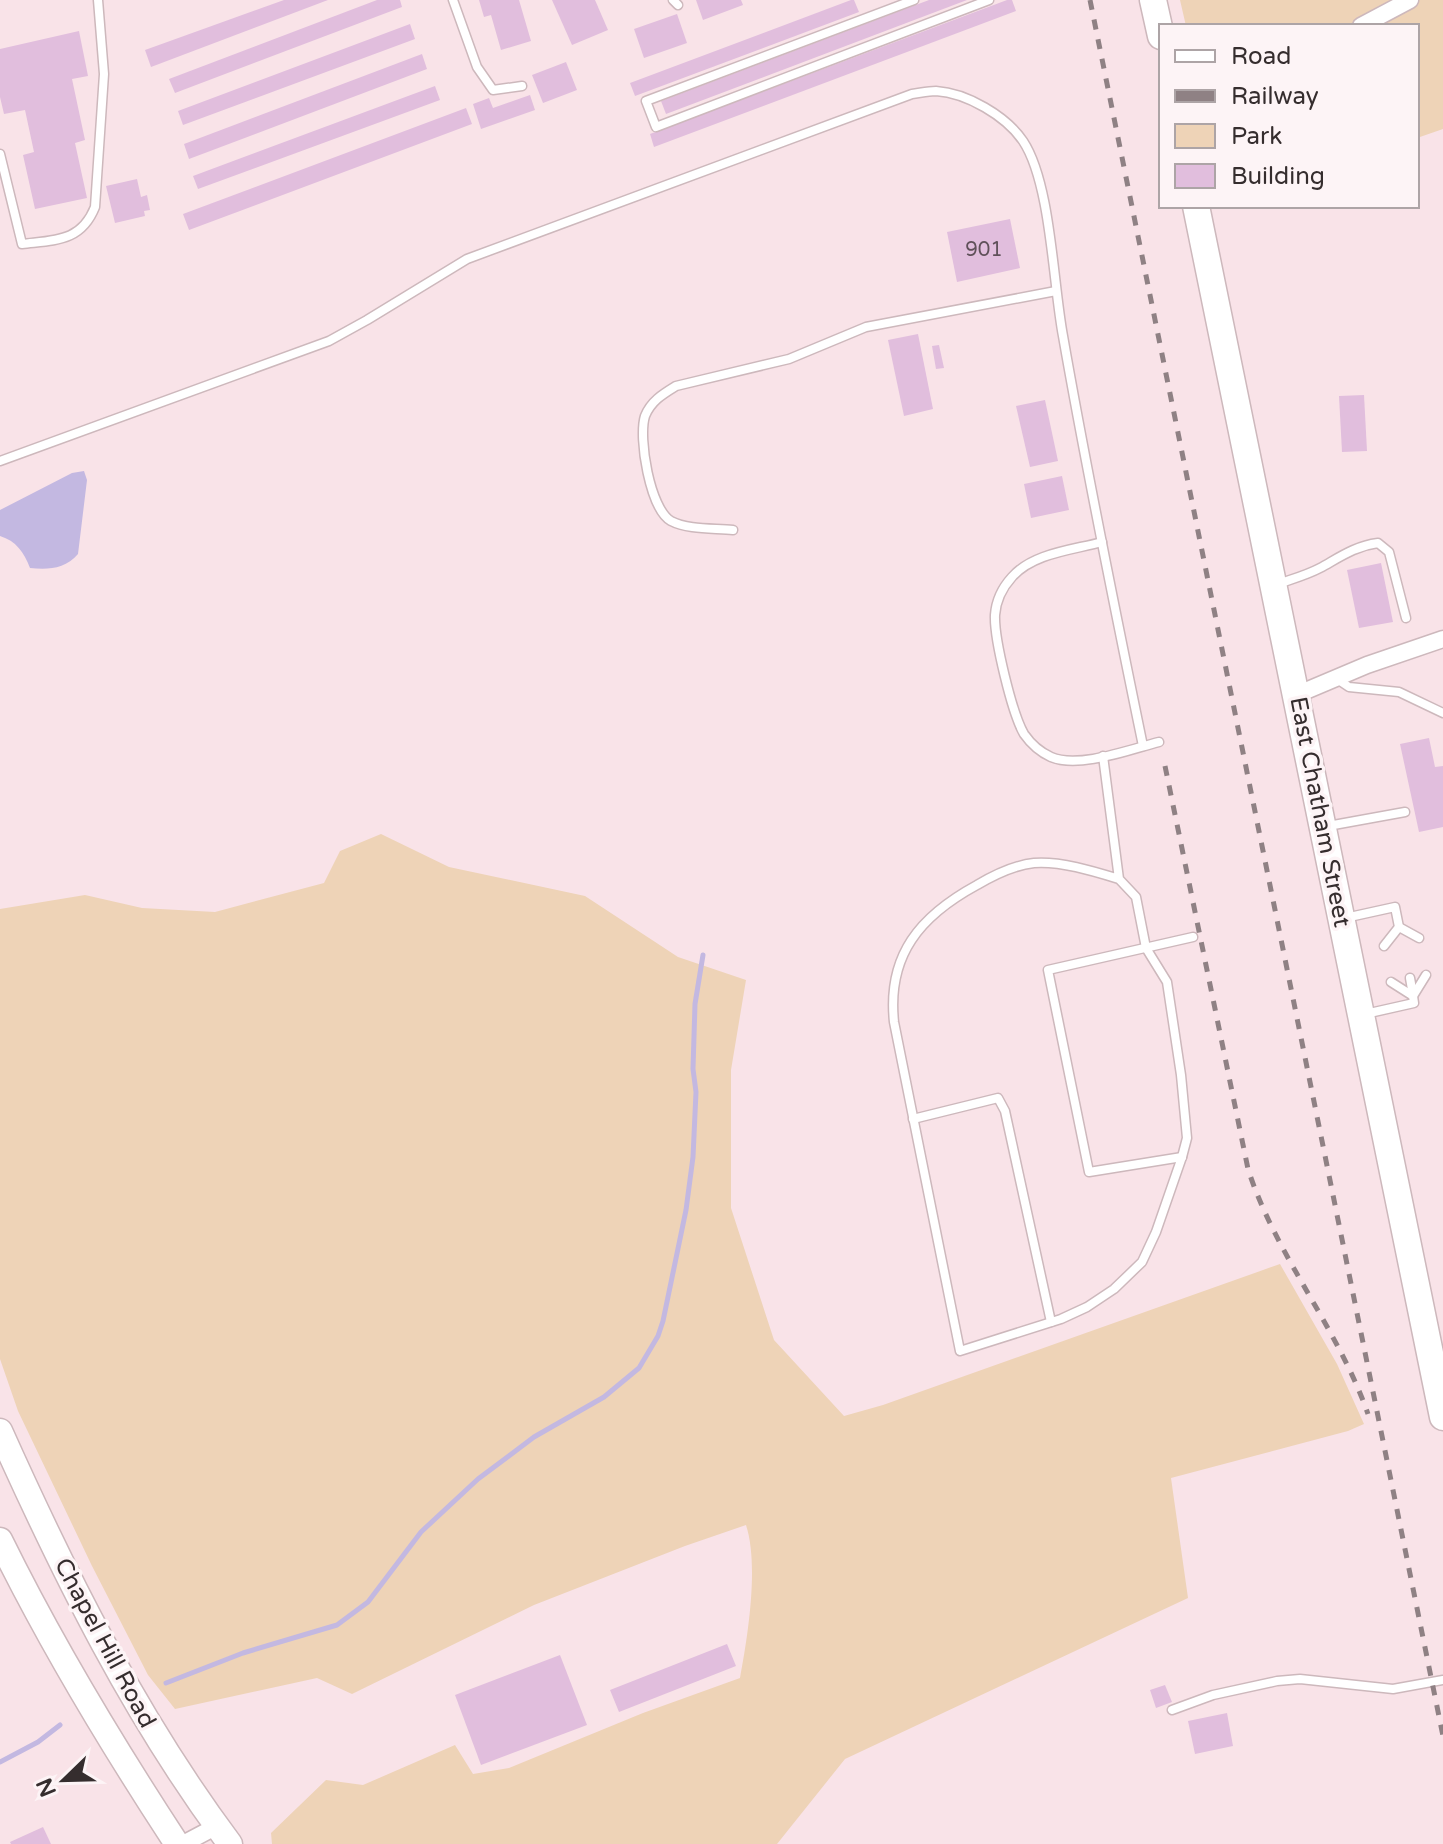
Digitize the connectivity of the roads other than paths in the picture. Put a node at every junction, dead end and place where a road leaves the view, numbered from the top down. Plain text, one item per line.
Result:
1 (98, 0) edge
2 (453, 0) edge
3 (881, 0) edge
4 (914, 0) edge
5 (989, 0) edge
6 (1153, 0) edge
7 (1410, 0) edge
8 (885, 11) junction
9 (1365, 24) edge
10 (1159, 27) edge
11 (522, 86) dead end
12 (0, 154) edge
13 (1196, 208) edge
14 (1056, 291) junction
15 (0, 461) edge
16 (733, 530) dead end
17 (1102, 542) junction
18 (1274, 585) junction
19 (1406, 618) dead end
20 (1443, 639) edge
21 (1336, 678) junction
22 (1296, 695) junction
23 (1443, 713) edge
24 (1159, 742) dead end
25 (1143, 746) junction
26 (1103, 756) junction
27 (1405, 812) dead end
28 (1323, 827) junction
29 (1119, 879) junction
30 (1341, 918) junction
31 (1399, 927) junction
32 (1193, 937) dead end
33 (1419, 938) dead end
34 (1402, 942) dead end
35 (1384, 946) dead end
36 (1146, 948) junction
37 (1426, 975) dead end
38 (1410, 978) dead end
39 (1391, 982) dead end
40 (1413, 996) junction
41 (1361, 1015) junction
42 (913, 1119) junction
43 (1182, 1157) junction
44 (1051, 1322) junction
45 (1443, 1417) edge
46 (0, 1431) edge
47 (0, 1540) edge
48 (1443, 1680) edge
49 (1172, 1710) dead end
50 (223, 1835) edge
51 (180, 1844) edge

1 - 12 lane
2 - 11 lane
3 - 8 lane
4 - 8 lane
5 - 8 lane
6 - 10 main road
7 - 9 street
13 - 18 main road, East Chatham Street
14 - 15 lane
14 - 16 lane
14 - 17 lane
17 - 25 lane
17 - 26 lane
18 - 19 lane
18 - 22 main road, East Chatham Street
20 - 21 street
21 - 22 street
21 - 23 lane
22 - 28 main road, East Chatham Street
24 - 25 lane
25 - 26 lane
26 - 29 lane
27 - 28 lane
28 - 30 main road, East Chatham Street
29 - 36 lane
29 - 42 lane
30 - 31 lane
30 - 41 main road, East Chatham Street
31 - 33 lane
31 - 34 lane
31 - 35 lane
32 - 36 lane
36 - 43 lane
36 - 43 lane
37 - 40 lane
38 - 40 lane
39 - 40 lane
40 - 41 lane
41 - 45 main road, East Chatham Street
42 - 44 lane
42 - 44 lane
43 - 44 lane
46 - 50 main road, Chapel Hill Road
47 - 51 main road, Chapel Hill Road
48 - 49 lane
50 - 51 street

